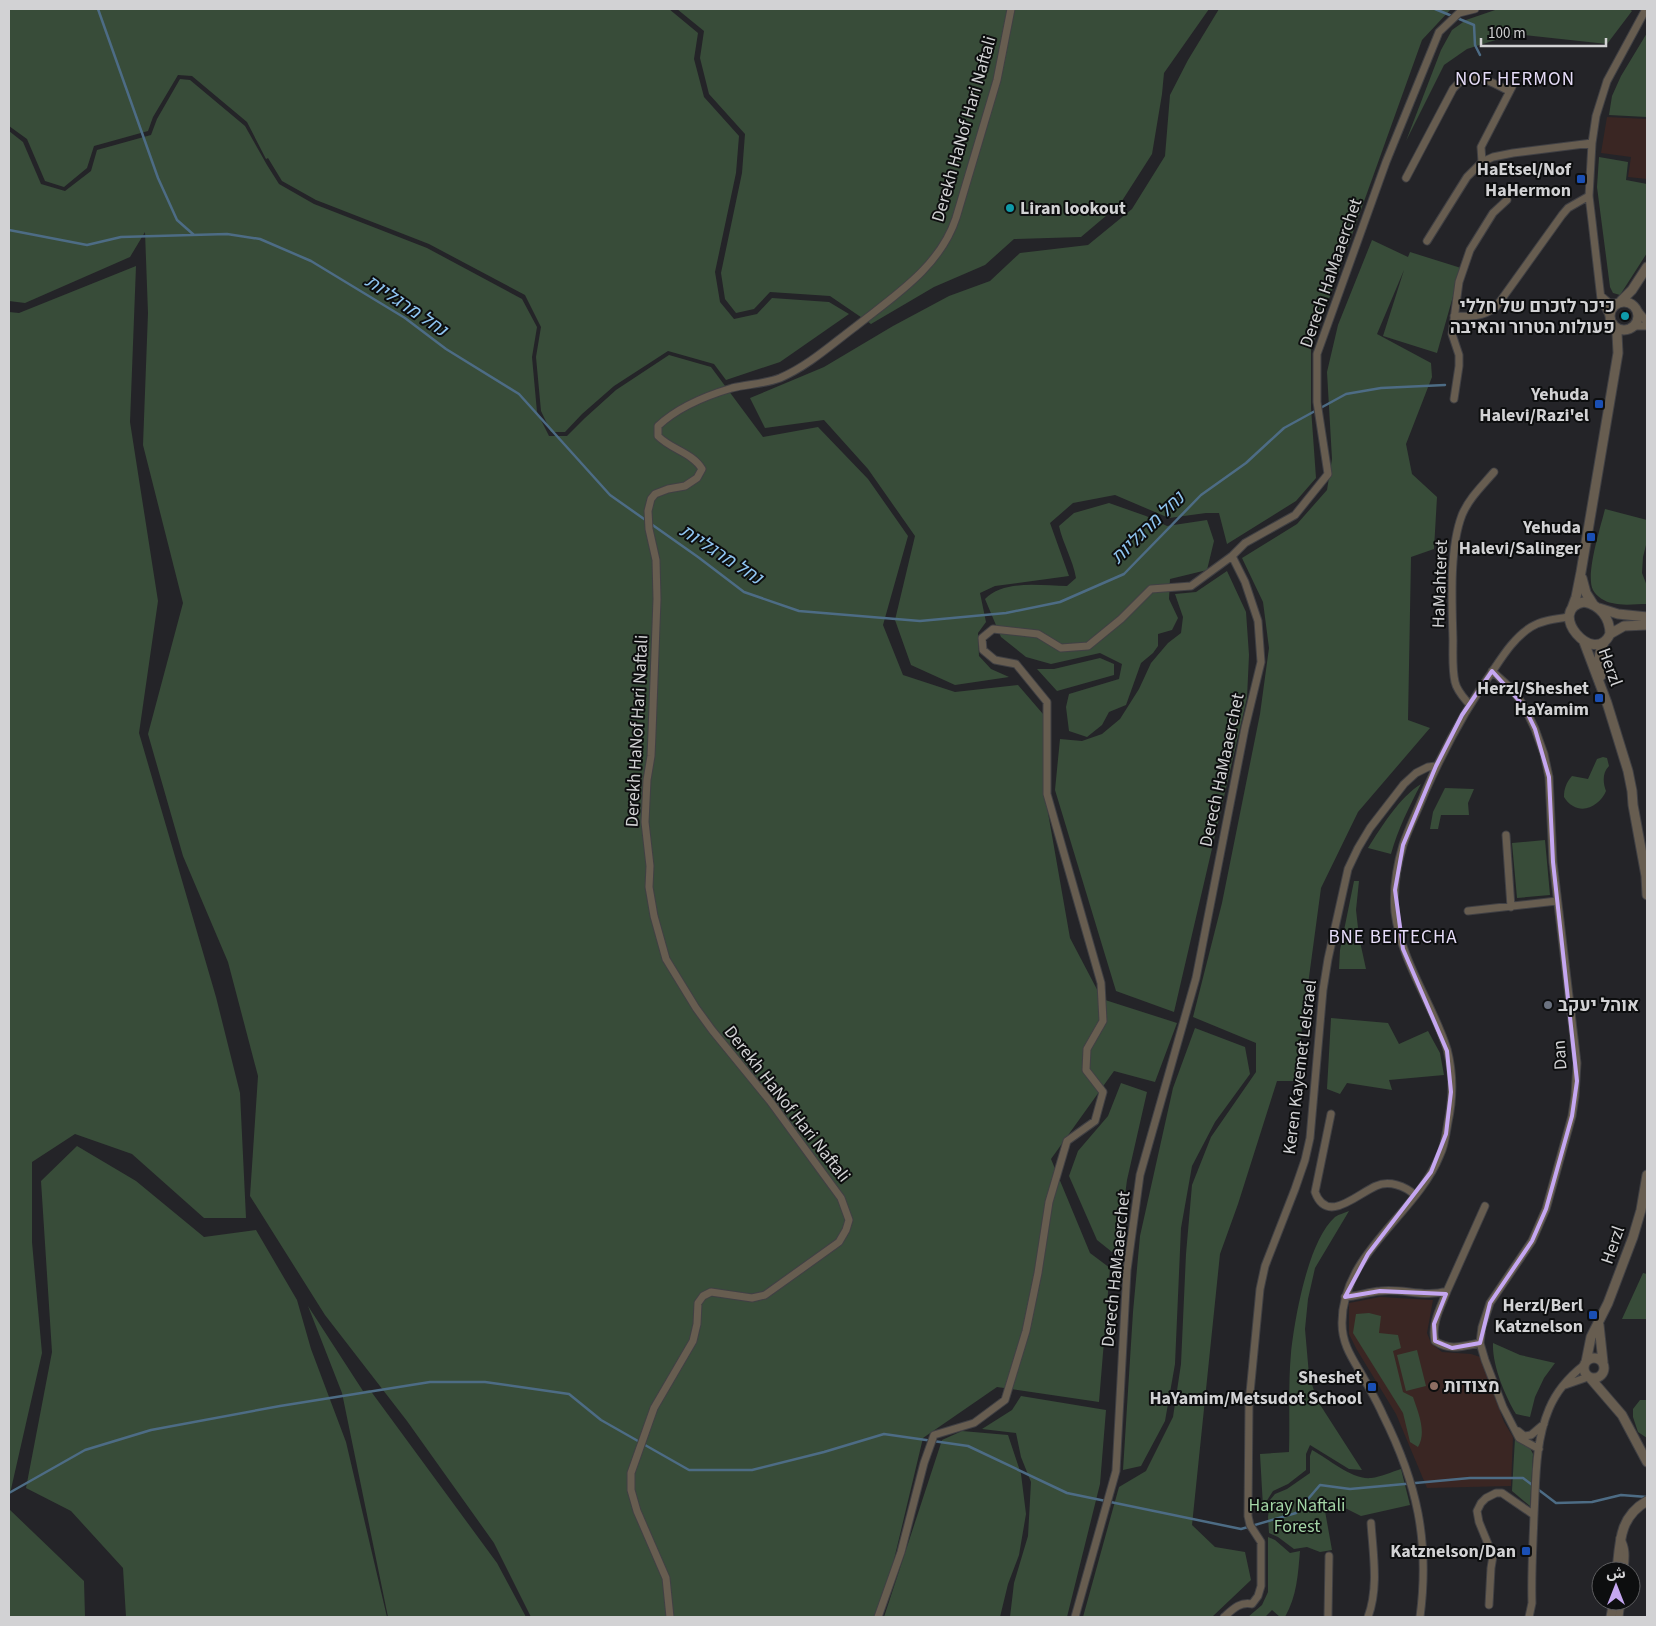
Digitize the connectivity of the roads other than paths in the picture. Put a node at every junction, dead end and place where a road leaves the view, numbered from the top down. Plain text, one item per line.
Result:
1 (1011, 9) edge
2 (1475, 9) edge
3 (1646, 9) edge
4 (1592, 143) junction
5 (1482, 162) junction
6 (1406, 178) dead end
7 (1590, 196) junction
8 (1507, 200) dead end
9 (1428, 241) dead end
10 (1645, 269) edge
11 (1600, 293) junction
12 (1619, 302) junction
13 (1638, 311) junction
14 (1454, 316) junction
15 (1611, 321) junction
16 (1647, 322) edge
17 (1647, 326) edge
18 (1632, 328) junction
19 (1618, 352) junction
20 (1454, 399) dead end
21 (1494, 472) dead end
22 (1232, 556) junction
23 (1582, 568) junction
24 (1596, 606) junction
25 (1572, 608) junction
26 (1569, 617) junction
27 (1647, 617) edge
28 (1647, 625) edge
29 (1608, 637) junction
30 (1584, 642) junction
31 (1492, 671) junction
32 (1606, 703) junction
33 (1469, 704) junction
34 (1436, 766) junction
35 (1632, 791) junction
36 (1506, 835) dead end
37 (1646, 843) edge
38 (1646, 857) edge
39 (1647, 866) edge
40 (1646, 876) junction
41 (1647, 895) edge
42 (1557, 901) junction
43 (1510, 907) junction
44 (1468, 911) dead end
45 (1331, 1114) dead end
46 (1647, 1175) edge
47 (1415, 1195) junction
48 (1485, 1206) dead end
49 (1447, 1291) junction
50 (1345, 1298) junction
51 (1599, 1323) junction
52 (1480, 1343) junction
53 (1585, 1364) junction
54 (1603, 1367) junction
55 (1590, 1378) junction
56 (1565, 1385) junction
57 (1612, 1402) junction
58 (1544, 1424) junction
59 (1514, 1428) junction
60 (1638, 1445) junction
61 (1539, 1449) junction
62 (1647, 1462) edge
63 (1647, 1470) edge
64 (1647, 1500) edge
65 (1534, 1515) junction
66 (1371, 1523) dead end
67 (1620, 1538) junction
68 (1329, 1556) dead end
69 (1618, 1561) edge
70 (1624, 1561) edge
71 (1489, 1605) dead end
72 (670, 1617) edge
73 (878, 1617) edge
74 (1075, 1617) edge
75 (1224, 1617) edge
76 (1328, 1617) edge
77 (1368, 1617) edge
78 (1420, 1617) edge
79 (1529, 1617) edge

1 - 72 street, Derekh HaNof Hari Naftali
2 - 22 street, Derech HaMaaerchet
3 - 4 street
4 - 5 street
4 - 7 street
5 - 6 street
5 - 9 street
7 - 11 street
7 - 14 street
8 - 14 street
10 - 12 street
10 - 13 street
11 - 12 street
11 - 15 street
12 - 13 street
12 - 15 street
13 - 16 street
13 - 18 street
14 - 20 street
15 - 18 street
15 - 19 street
17 - 18 street
18 - 19 street
19 - 23 street
21 - 33 street, HaMahteret
22 - 73 street
22 - 74 street, Derech HaMaaerchet
23 - 24 street
23 - 25 street
24 - 25 street
24 - 27 street
24 - 29 street
25 - 26 street
26 - 30 street
26 - 31 street
28 - 29 street
29 - 30 street
29 - 32 street, Herzl
30 - 32 street, Herzl
31 - 33 street
31 - 42 street, Dan
32 - 35 street, Herzl
33 - 34 street
34 - 47 street
34 - 75 street, Keren Kayemet LeIsrael
35 - 37 street, Herzl
35 - 38 street, Herzl
36 - 43 street
37 - 38 street, Herzl
38 - 40 street, Herzl
39 - 40 street, Herzl
40 - 41 street, Herzl
42 - 43 street
42 - 52 street, Dan
43 - 44 street
45 - 47 street
46 - 51 street, Herzl
47 - 50 street
48 - 49 street
49 - 50 street
49 - 52 street
50 - 78 street
51 - 53 street, Herzl
51 - 54 street, Herzl
52 - 59 street, Dan
53 - 54 street
53 - 55 street
53 - 56 street
54 - 55 street
54 - 57 street, Herzl
55 - 56 street
55 - 57 street, Herzl
56 - 58 street
57 - 60 street, Herzl
58 - 59 street
58 - 61 street
59 - 61 street, Dan
60 - 62 street, Herzl
60 - 63 street, Herzl
61 - 65 street
64 - 67 street
65 - 71 street
65 - 79 street
66 - 77 street
67 - 69 street
67 - 70 street
68 - 76 street

